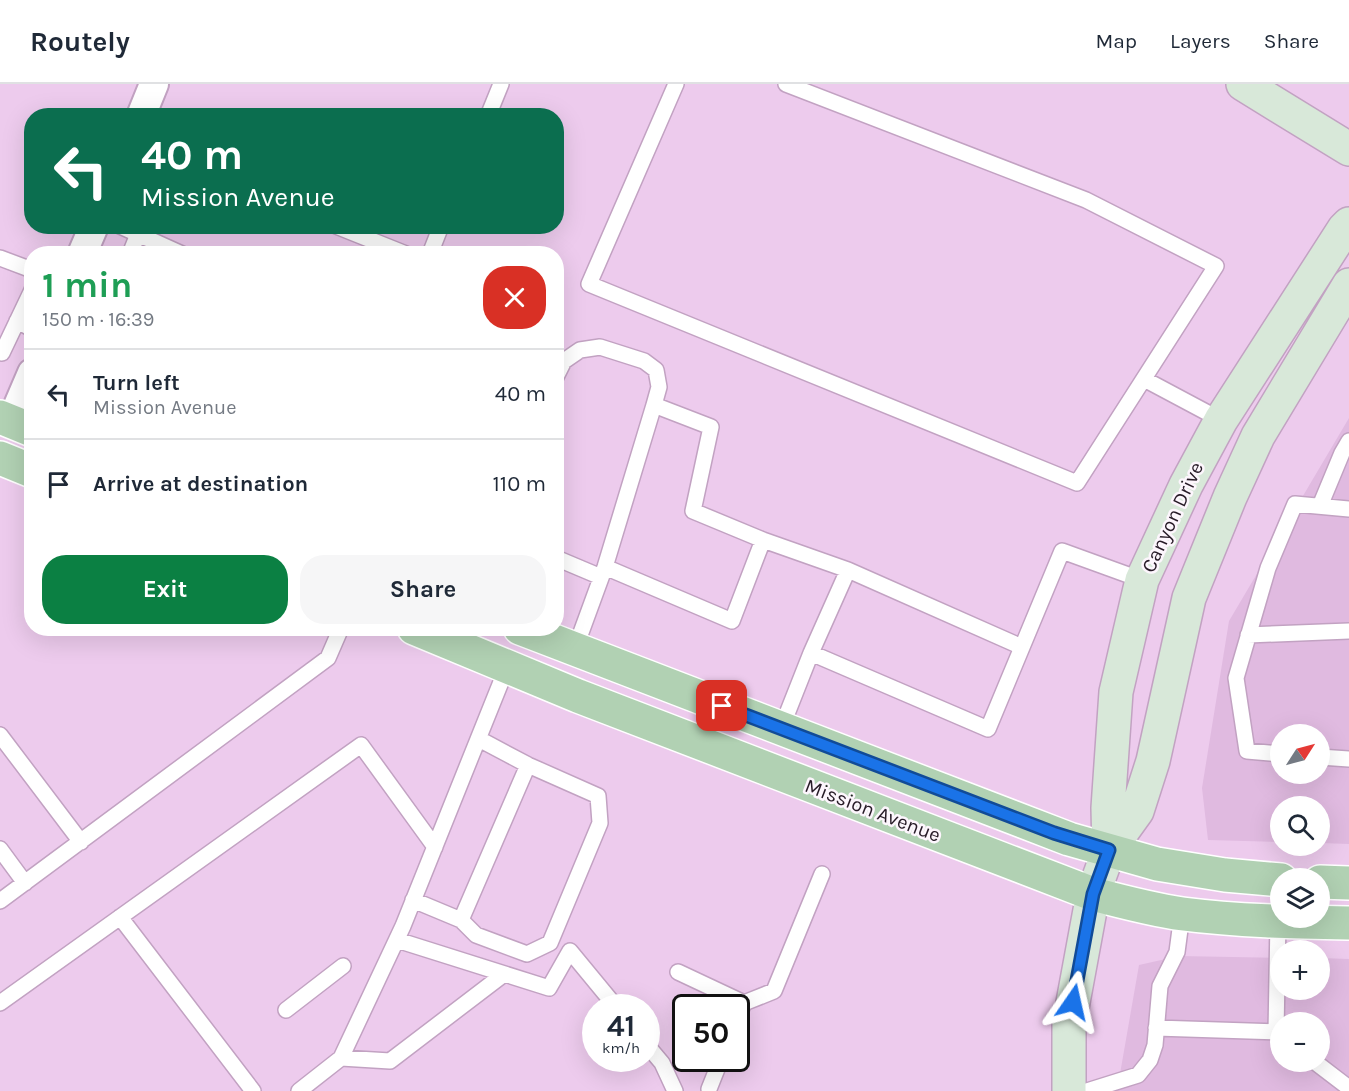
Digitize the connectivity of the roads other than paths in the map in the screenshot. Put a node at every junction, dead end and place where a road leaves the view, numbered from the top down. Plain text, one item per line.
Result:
1 (154, 84) edge
2 (501, 84) edge
3 (676, 84) edge
4 (786, 84) edge
5 (1243, 84) edge
6 (144, 108) edge
7 (491, 108) edge
8 (1349, 149) edge
9 (1349, 225) edge
10 (138, 234) joint
11 (356, 234) edge
12 (133, 246) edge
13 (164, 246) edge
14 (386, 246) edge
15 (0, 258) edge
16 (24, 267) edge
17 (1349, 285) edge
18 (24, 307) edge
19 (17, 321) junction
20 (24, 325) edge
21 (0, 352) edge
22 (564, 361) edge
23 (1144, 379) junction
24 (24, 395) edge
25 (654, 405) junction
26 (1221, 420) junction
27 (14, 423) edge
28 (1349, 441) edge
29 (0, 458) edge
30 (24, 468) edge
31 (1320, 506) junction
32 (1349, 509) edge
33 (763, 540) junction
34 (564, 560) edge
35 (848, 570) junction
36 (603, 572) junction
37 (1142, 580) junction
38 (1349, 631) edge
39 (1248, 635) junction
40 (338, 636) edge
41 (433, 636) edge
42 (540, 636) edge
43 (1022, 647) junction
44 (575, 650) junction
45 (811, 653) junction
46 (507, 667) junction
47 (722, 706) junction
48 (781, 729) junction
49 (0, 735) edge
50 (479, 739) junction
51 (1270, 753) edge
52 (1330, 758) edge
53 (1349, 759) edge
54 (528, 765) junction
55 (81, 842) junction
56 (435, 847) junction
57 (0, 849) edge
58 (1109, 850) junction
59 (822, 874) dead end
60 (1270, 879) edge
61 (1330, 882) edge
62 (25, 883) junction
63 (1349, 883) edge
64 (1093, 894) junction
65 (414, 900) junction
66 (0, 901) edge
67 (1182, 914) junction
68 (120, 917) junction
69 (461, 920) junction
70 (1270, 921) edge
71 (1330, 922) edge
72 (1349, 923) edge
73 (1278, 928) edge
74 (397, 940) junction
75 (343, 966) dead end
76 (678, 972) dead end
77 (504, 974) junction
78 (605, 994) edge
79 (725, 994) edge
80 (750, 1001) edge
81 (0, 1003) edge
82 (286, 1011) dead end
83 (1279, 1012) edge
84 (1156, 1028) junction
85 (1270, 1034) edge
86 (341, 1058) junction
87 (660, 1060) edge
88 (715, 1072) edge
89 (1328, 1072) edge
90 (1349, 1088) edge
91 (708, 1089) dead end
92 (253, 1091) edge
93 (299, 1091) edge
94 (675, 1091) edge
95 (1069, 1091) edge
96 (1086, 1091) edge

1 - 6 street
2 - 7 lane
3 - 23 lane
4 - 23 lane
5 - 8 main road
9 - 26 main road, Canyon Drive
10 - 12 lane
10 - 13 lane
11 - 14 lane
15 - 16 lane
17 - 58 main road, Canyon Drive
18 - 19 lane
19 - 20 lane
19 - 21 lane
22 - 25 lane
23 - 26 lane
24 - 27 street
25 - 33 lane
25 - 36 lane
26 - 37 main road, Canyon Drive
28 - 31 lane
29 - 30 main road
31 - 32 lane
31 - 39 lane
33 - 35 lane
33 - 36 lane
34 - 36 lane
35 - 43 lane
35 - 45 lane
36 - 44 lane
37 - 43 lane
37 - 58 main road, Canyon Drive
38 - 39 lane
39 - 51 lane
40 - 55 lane
41 - 46 main road, Mission Avenue
42 - 44 main road
43 - 45 lane
44 - 47 main road
45 - 48 lane
46 - 47 main road
46 - 50 lane
46 - 64 main road, Mission Avenue
47 - 48 main road
48 - 58 main road
49 - 55 lane
50 - 54 lane
50 - 56 lane
52 - 53 lane
54 - 69 lane
54 - 69 lane
55 - 62 lane
56 - 65 lane
56 - 68 lane
57 - 62 lane
58 - 60 main road
58 - 64 main road, Canyon Drive
59 - 80 lane
61 - 63 main road
62 - 66 lane
64 - 67 main road, Mission Avenue
64 - 95 main road, Canyon Drive
65 - 69 lane
65 - 74 lane
67 - 70 main road, Mission Avenue
67 - 84 lane
68 - 81 lane
68 - 92 lane
71 - 72 main road, Mission Avenue
73 - 83 lane
74 - 77 lane
74 - 86 lane
75 - 82 lane
76 - 79 lane
77 - 78 lane
77 - 86 lane
84 - 85 lane
84 - 96 lane
86 - 93 lane
87 - 94 lane
88 - 91 lane
89 - 90 lane

